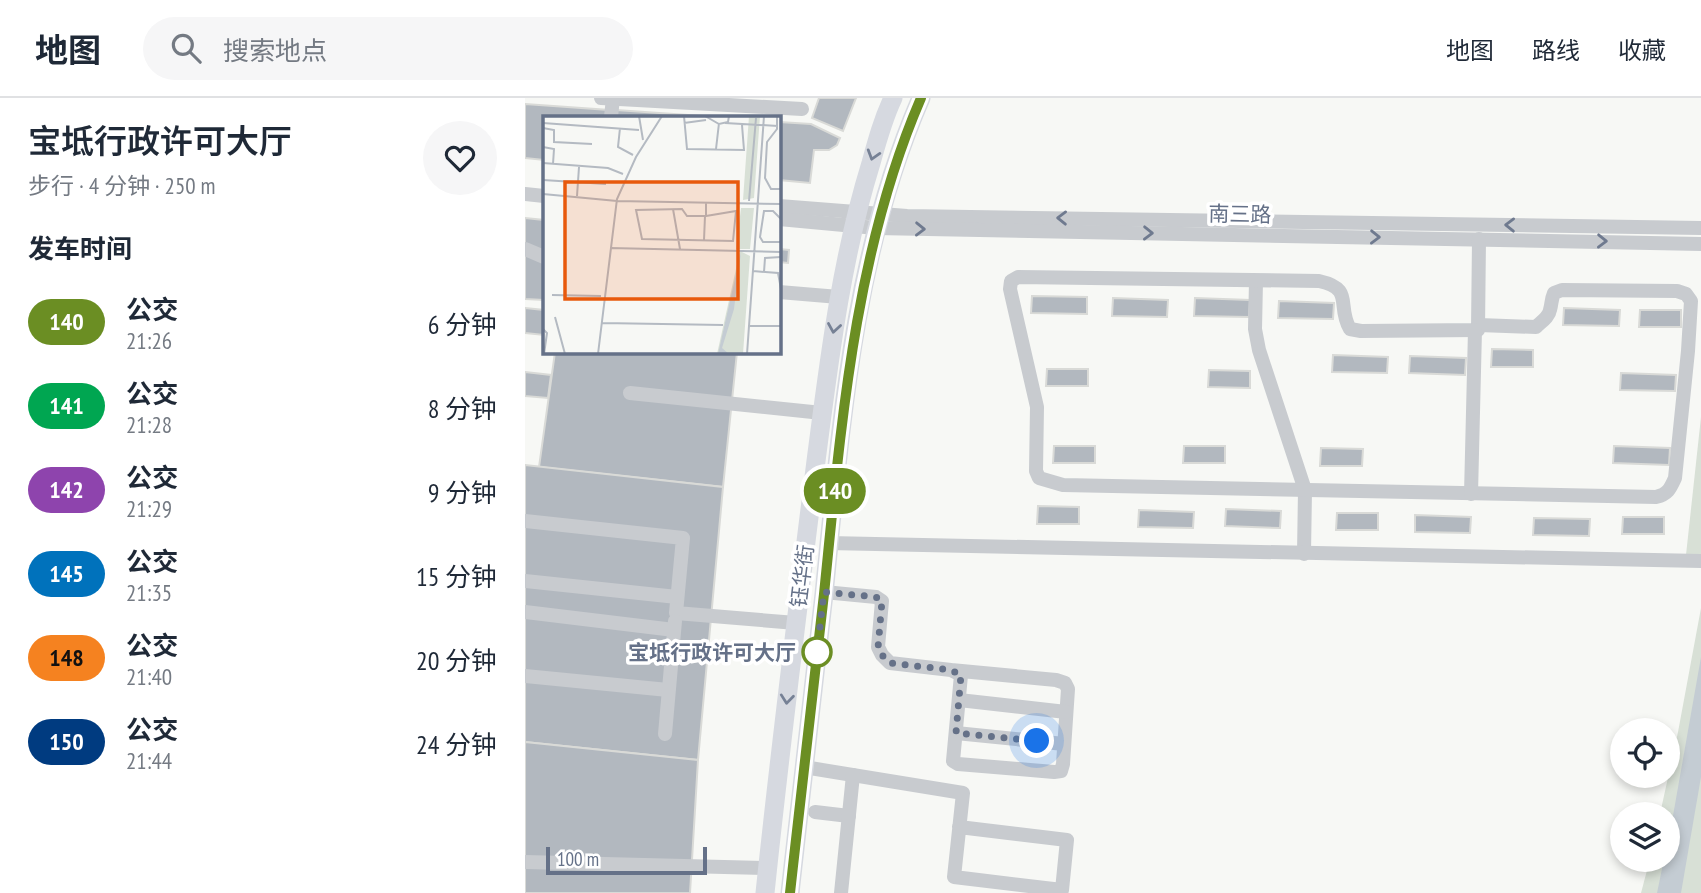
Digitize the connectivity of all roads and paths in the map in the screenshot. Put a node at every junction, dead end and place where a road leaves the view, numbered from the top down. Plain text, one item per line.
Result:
1 (601, 98) edge
2 (613, 98) edge
3 (893, 98) edge
4 (921, 98) edge
5 (801, 109) dead end
6 (611, 116) edge
7 (525, 185) edge
8 (543, 187) edge
9 (525, 194) edge
10 (543, 196) edge
11 (781, 206) edge
12 (781, 219) edge
13 (855, 219) junction
14 (878, 221) junction
15 (1701, 228) edge
16 (1479, 239) junction
17 (1701, 244) edge
18 (525, 249) edge
19 (543, 257) edge
20 (1256, 281) junction
21 (781, 292) edge
22 (839, 297) junction
23 (1477, 328) junction
24 (630, 393) dead end
25 (823, 413) junction
26 (1305, 490) junction
27 (1471, 494) junction
28 (525, 521) edge
29 (828, 543) junction
30 (1304, 554) junction
31 (1701, 561) edge
32 (525, 581) edge
33 (824, 592) junction
34 (677, 597) junction
35 (525, 612) edge
36 (676, 613) junction
37 (796, 623) junction
38 (674, 630) junction
39 (951, 670) junction
40 (525, 676) edge
41 (669, 690) junction
42 (959, 700) junction
43 (1066, 712) junction
44 (956, 733) junction
45 (665, 734) dead end
46 (1064, 744) junction
47 (804, 767) junction
48 (853, 775) junction
49 (815, 812) dead end
50 (849, 817) junction
51 (959, 827) junction
52 (525, 862) edge
53 (768, 868) junction
54 (765, 893) edge
55 (790, 893) edge
56 (841, 893) edge

1 - 2 street
2 - 5 street
2 - 6 street
3 -> 13 main road, 钰华街
4 - 14 main road, 钰华街
7 - 8 street
9 - 10 street
11 - 13 street, 南三路
12 - 13 street, 南三路
13 - 14 street, 南三路
13 - 22 main road, 钰华街
15 -> 14 street, 南三路
14 -> 16 street, 南三路
14 - 29 main road, 钰华街
16 -> 17 street, 南三路
16 - 23 street
18 - 19 street
20 - 23 street
20 - 26 street
20 - 26 street
21 - 22 street
22 -> 25 main road, 钰华街
23 - 27 street
23 - 27 street
24 - 25 street
25 - 37 main road, 钰华街
26 - 27 street
26 - 30 street
28 - 34 street
29 - 30 street
29 - 33 main road, 钰华街
30 - 31 street
32 - 34 street
33 - 39 street
33 - 47 main road, 钰华街
34 - 36 street
35 - 38 street
36 - 37 street
36 - 38 street
37 -> 53 main road, 钰华街
38 - 41 street
39 - 42 street
39 - 43 street
40 - 41 street
41 - 45 street
42 - 43 street
42 - 44 street
43 - 46 street
44 - 46 street
44 - 46 street
47 - 48 street
47 - 55 main road, 钰华街
48 - 50 street
48 - 51 street
49 - 50 street
50 - 56 street
51 - 51 street
52 - 53 street
53 - 54 main road, 钰华街

